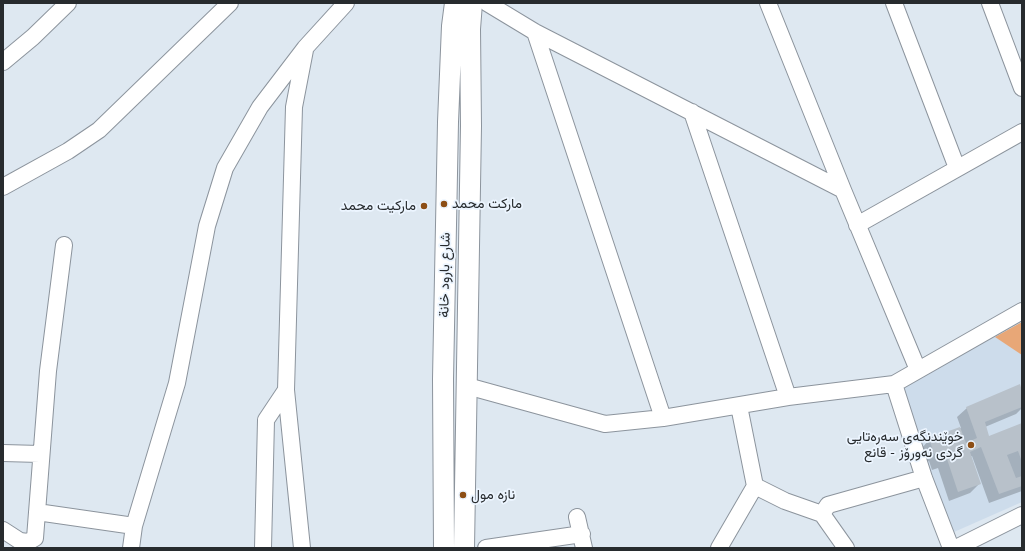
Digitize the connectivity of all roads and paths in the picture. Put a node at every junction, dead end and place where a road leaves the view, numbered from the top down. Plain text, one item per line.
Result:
1 (68, 3) edge
2 (230, 3) edge
3 (346, 3) edge
4 (455, 3) edge
5 (472, 3) edge
6 (487, 3) edge
7 (768, 3) edge
8 (894, 3) edge
9 (990, 3) edge
10 (535, 32) junction
11 (305, 48) junction
12 (3, 62) edge
13 (1022, 88) edge
14 (692, 112) junction
15 (448, 122) junction
16 (471, 126) junction
17 (1022, 132) edge
18 (957, 168) junction
19 (3, 188) edge
20 (843, 190) junction
21 (857, 224) junction
22 (64, 245) dead end
23 (1022, 311) edge
24 (918, 370) junction
25 (894, 384) junction
26 (467, 386) junction
27 (286, 390) junction
28 (788, 397) junction
29 (739, 406) junction
30 (663, 418) junction
31 (3, 453) edge
32 (40, 454) junction
33 (924, 478) junction
34 (755, 486) junction
35 (38, 512) junction
36 (822, 514) junction
37 (1022, 515) edge
38 (577, 517) dead end
39 (134, 526) junction
40 (3, 530) edge
41 (583, 541) edge
42 (950, 547) edge
43 (131, 548) edge
44 (263, 548) edge
45 (302, 548) edge
46 (444, 548) edge
47 (464, 548) edge
48 (486, 548) edge
49 (719, 548) edge
50 (846, 548) edge

1 - 12 street
2 - 19 street
3 - 11 street
4 - 15 main road, شارع بارود خانة
5 - 16 main road, شارع بارود خانة
6 - 10 street
7 - 20 street
8 - 18 street
9 - 13 street
10 - 14 street
10 - 30 street
11 - 27 street
11 - 39 street
14 - 20 street
14 - 28 street
15 - 16 main road
15 - 46 main road, شارع بارود خانة
16 - 26 main road, شارع بارود خانة
17 - 18 street
18 - 21 street
20 - 21 street
21 - 24 street
22 - 32 street
23 - 24 street
24 - 25 street
25 - 28 street
25 - 33 street
26 - 30 street
26 - 47 main road, شارع بارود خانة
27 - 44 street
27 - 45 street
28 - 29 street
29 - 30 street
29 - 34 street
31 - 32 street
32 - 35 street
33 - 36 street
33 - 42 street
34 - 36 street
34 - 49 street
35 - 39 street
35 - 40 street
36 - 50 street
37 - 42 street
38 - 41 street
39 - 43 street
41 - 48 street

